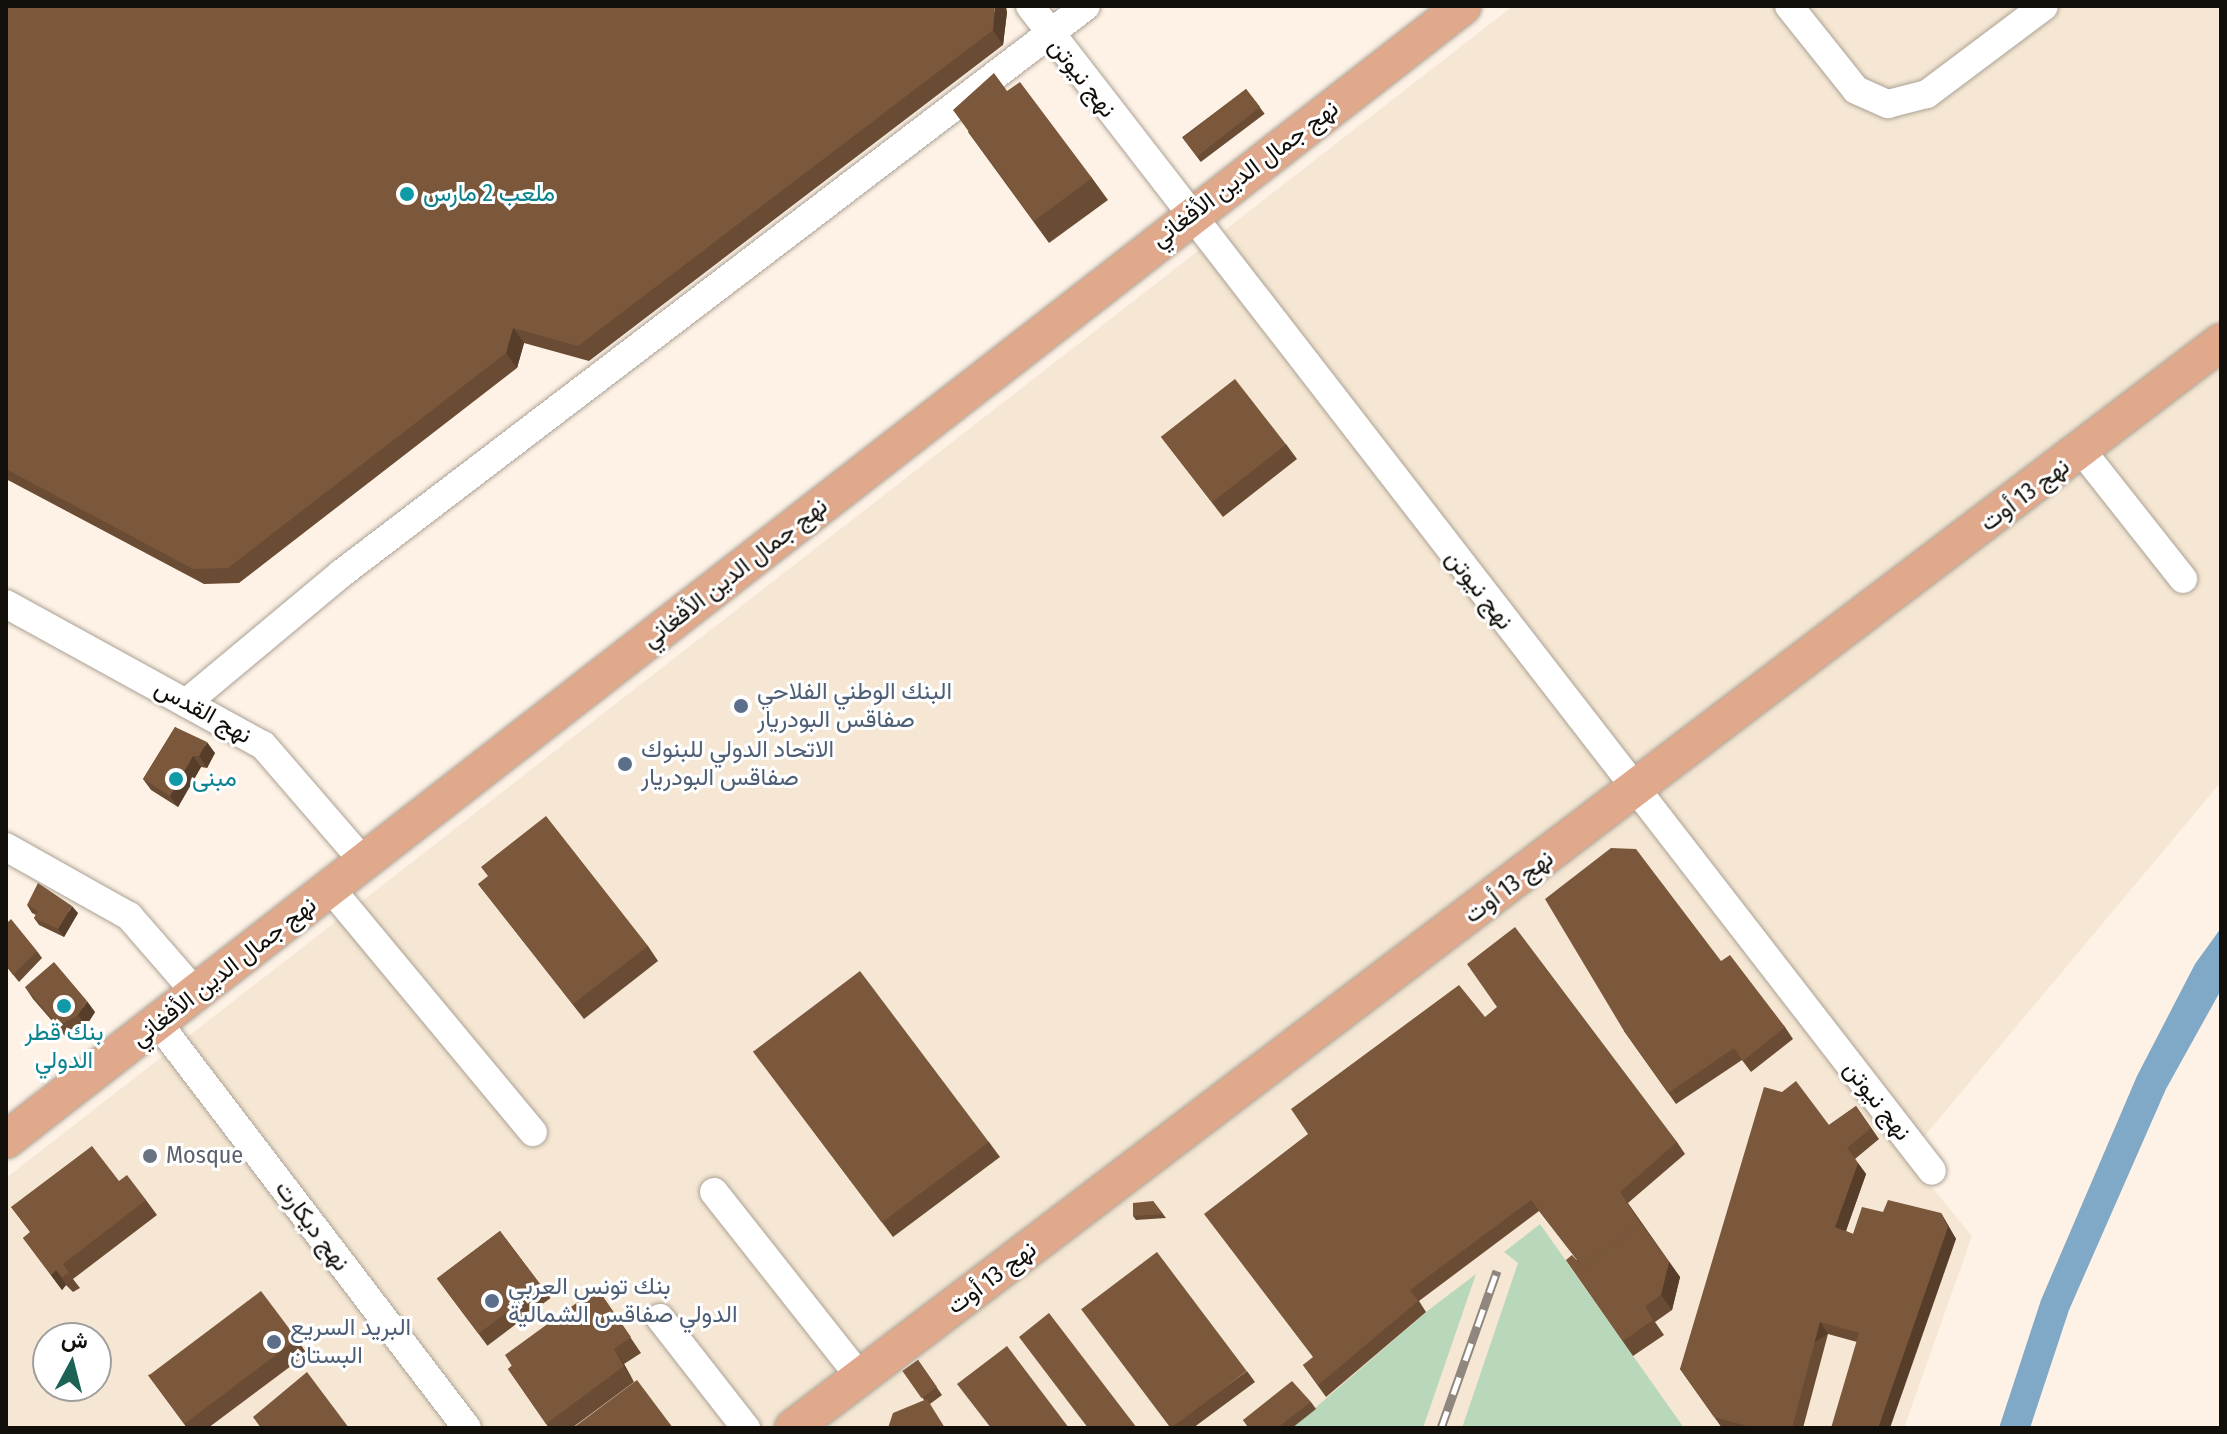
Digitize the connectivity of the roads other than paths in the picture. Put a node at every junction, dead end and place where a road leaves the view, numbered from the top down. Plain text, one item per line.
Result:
1 (1030, 6) edge
2 (1086, 6) edge
3 (1463, 6) edge
4 (1789, 6) edge
5 (2044, 6) edge
6 (1047, 34) junction
7 (1189, 215) junction
8 (2221, 342) edge
9 (2082, 451) junction
10 (2183, 579) dead end
11 (6, 604) edge
12 (186, 703) junction
13 (1635, 792) junction
14 (13, 861) edge
15 (365, 863) junction
16 (331, 889) junction
17 (196, 993) junction
18 (158, 1023) junction
19 (533, 1132) dead end
20 (6, 1140) edge
21 (1932, 1171) dead end
22 (714, 1192) dead end
23 (660, 1318) dead end
24 (860, 1377) junction
25 (804, 1425) edge
26 (467, 1428) edge
27 (746, 1428) edge

1 - 6 street, نهج نيوتن
2 - 6 street
3 - 7 main road, نهج جمال الدين الأفغاني
4 - 5 street
6 - 7 street, نهج نيوتن
6 - 12 street
7 - 13 street, نهج نيوتن
7 - 15 main road, نهج جمال الدين الأفغاني
8 - 9 main road, نهج 13 أوت
9 - 10 street
9 - 13 main road, نهج 13 أوت
11 - 12 street, نهج القدس
12 - 15 street, نهج القدس
13 - 21 street, نهج نيوتن
13 - 24 main road, نهج 13 أوت
14 - 17 street
15 - 16 main road, نهج جمال الدين الأفغاني
16 - 17 main road, نهج جمال الدين الأفغاني
16 - 19 street
17 - 18 main road, نهج جمال الدين الأفغاني
18 - 20 main road, نهج جمال الدين الأفغاني
18 - 26 street, نهج ديكارت
22 - 24 street
23 - 27 street
24 - 25 main road, نهج 13 أوت

